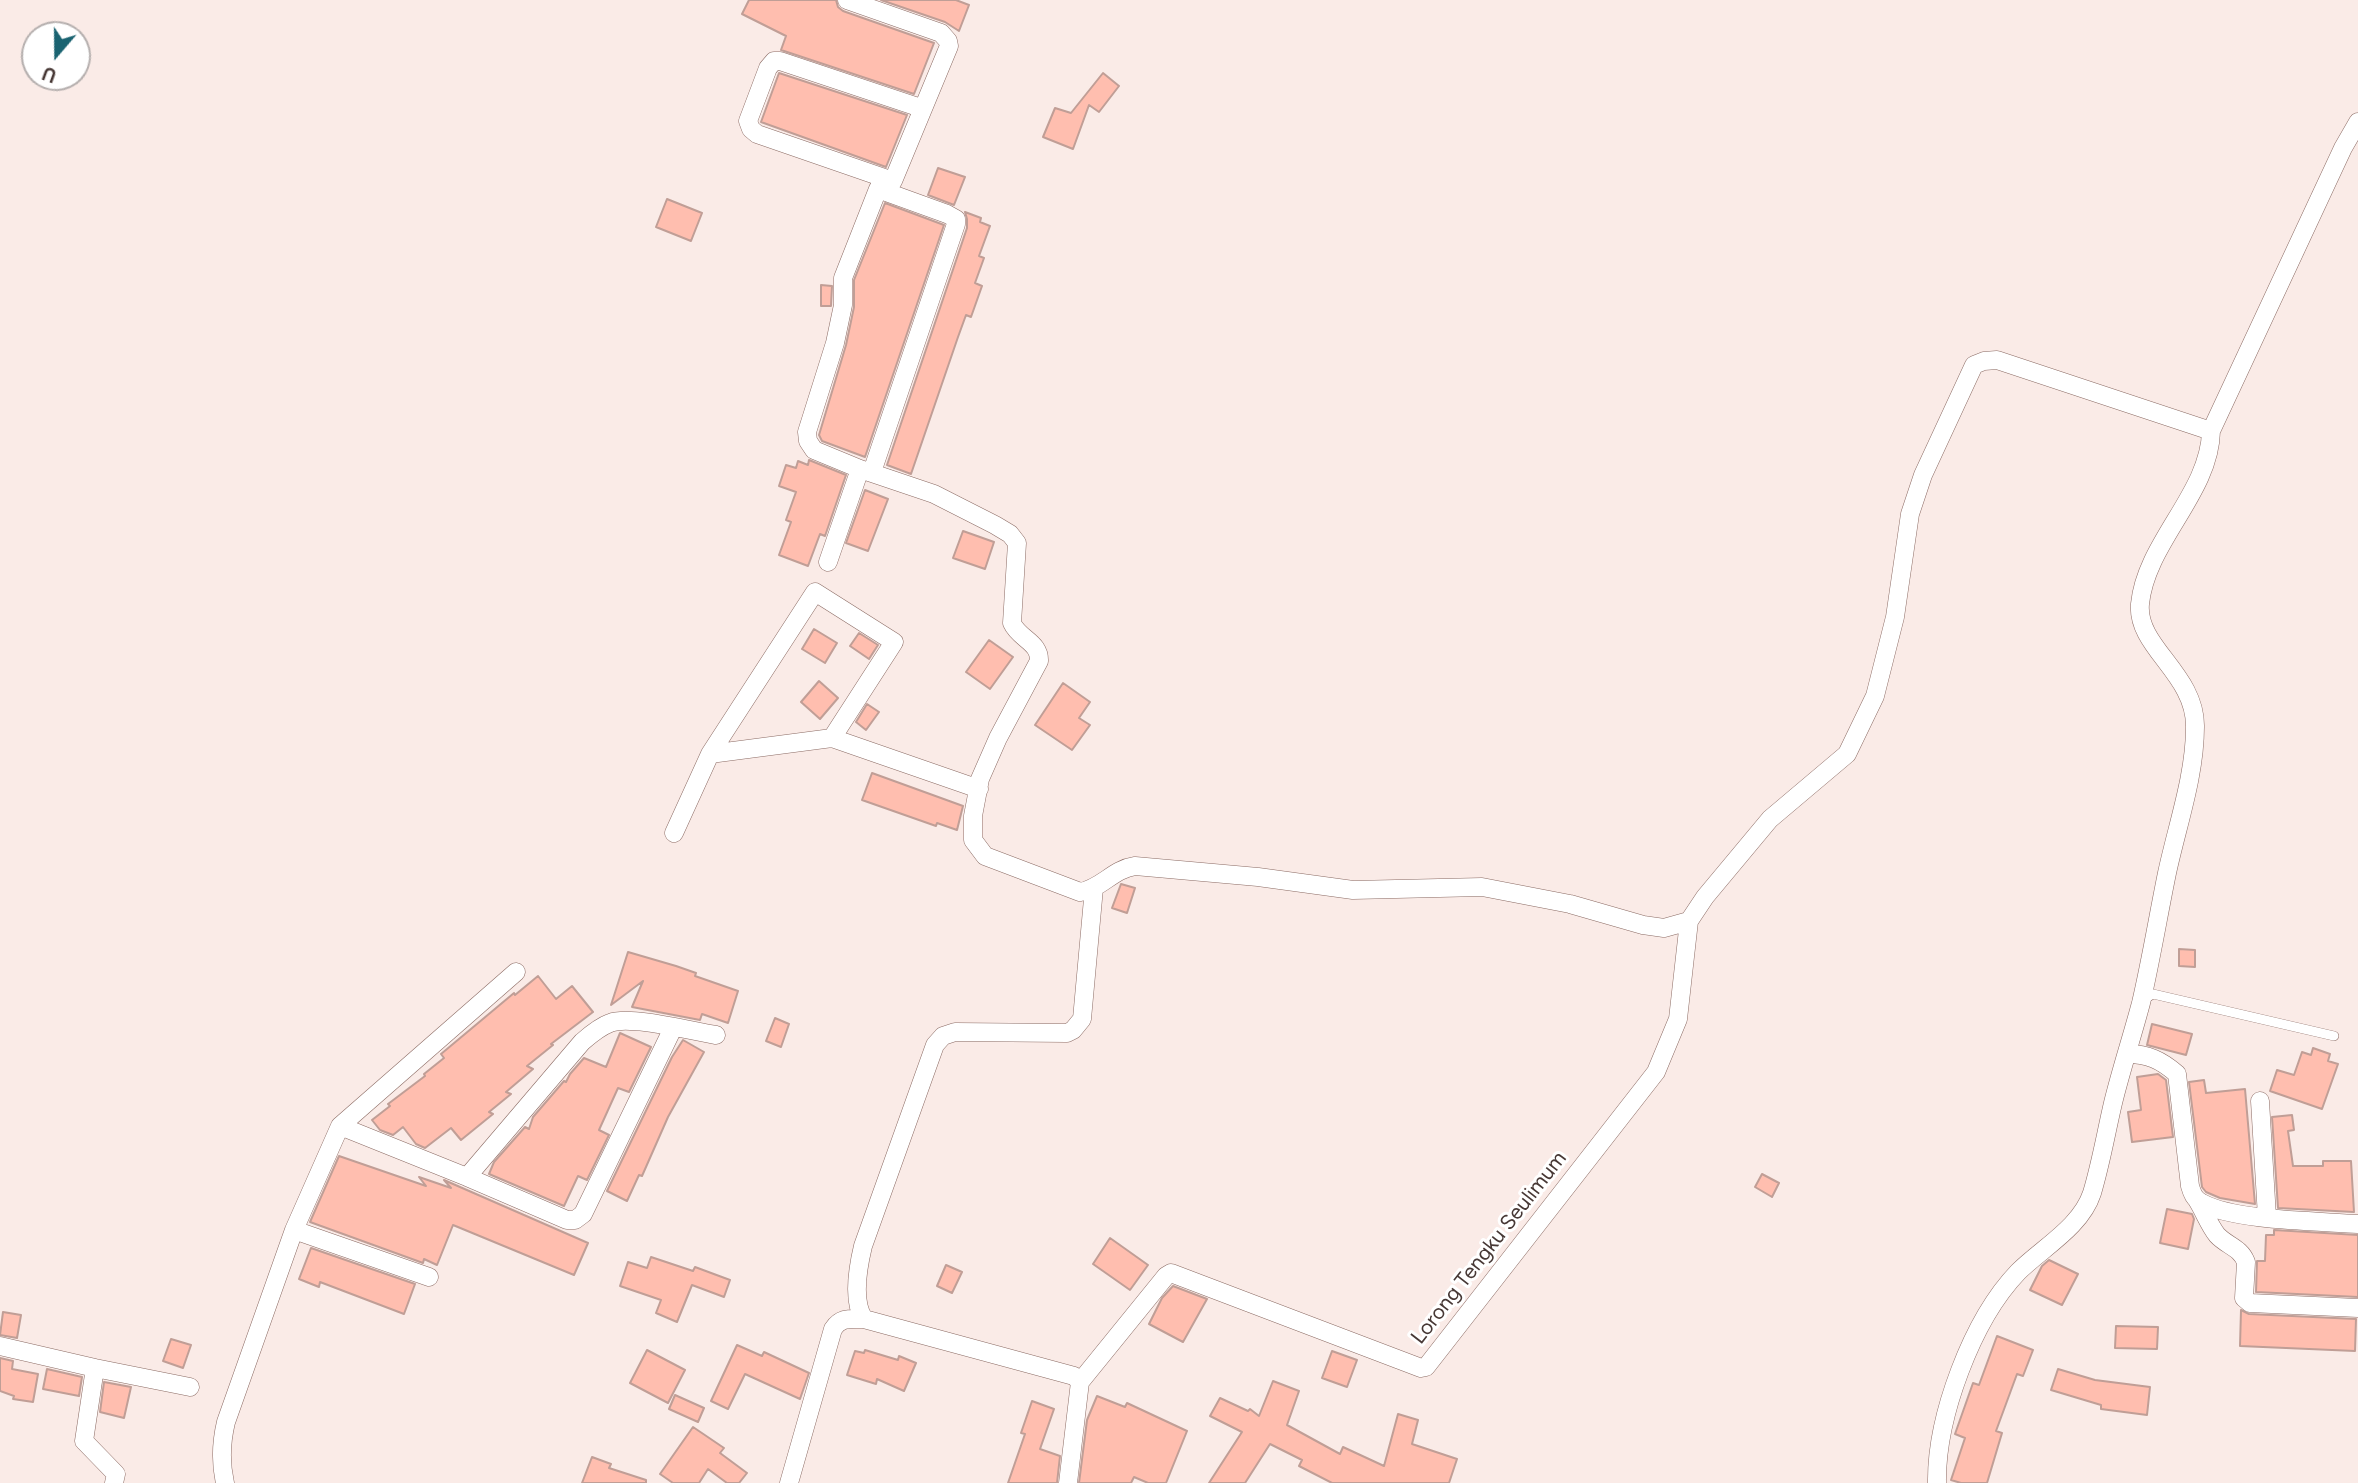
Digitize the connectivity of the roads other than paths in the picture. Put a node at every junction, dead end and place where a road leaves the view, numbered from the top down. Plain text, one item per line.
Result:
1 (847, 0) edge
2 (921, 108) junction
3 (2358, 122) edge
4 (886, 185) junction
5 (2211, 431) junction
6 (866, 471) junction
7 (828, 562) dead end
8 (832, 738) junction
9 (710, 754) junction
10 (979, 789) junction
11 (674, 833) dead end
12 (1094, 888) junction
13 (1689, 921) junction
14 (1664, 928) junction
15 (1684, 954) junction
16 (516, 972) dead end
17 (2141, 1001) junction
18 (673, 1028) junction
19 (716, 1035) dead end
20 (2334, 1036) dead end
21 (2127, 1054) junction
22 (2260, 1101) dead end
23 (340, 1126) junction
24 (467, 1177) junction
25 (2197, 1200) junction
26 (2267, 1217) junction
27 (2358, 1224) edge
28 (295, 1230) junction
29 (429, 1277) dead end
30 (2358, 1308) edge
31 (864, 1319) junction
32 (0, 1346) edge
33 (96, 1368) junction
34 (1080, 1382) junction
35 (190, 1387) dead end
36 (114, 1483) edge
37 (225, 1483) edge
38 (789, 1483) edge
39 (1068, 1483) edge
40 (1937, 1483) edge

1 - 2 street
2 - 4 street
2 - 4 street
3 - 5 street
4 - 6 street
4 - 6 street
5 - 13 street
5 - 17 street
6 - 7 street
6 - 10 street
8 - 9 street
8 - 9 street
8 - 10 street
9 - 11 street
10 - 12 street
12 - 14 street
12 - 31 street
13 - 14 street
13 - 15 street, Lorong Tengku Seulimum
14 - 15 street
15 - 34 street, Lorong Tengku Seulimum
16 - 23 street
17 - 20 lane
17 - 21 street
18 - 19 street
18 - 24 street
18 - 24 street
21 - 25 street
21 - 40 street
22 - 26 street
23 - 24 street
23 - 28 street
25 - 26 street
25 - 30 street
26 - 27 street
28 - 29 street
28 - 37 street
31 - 34 street
31 - 38 street
32 - 33 street
33 - 35 street
33 - 36 street
34 - 39 street

